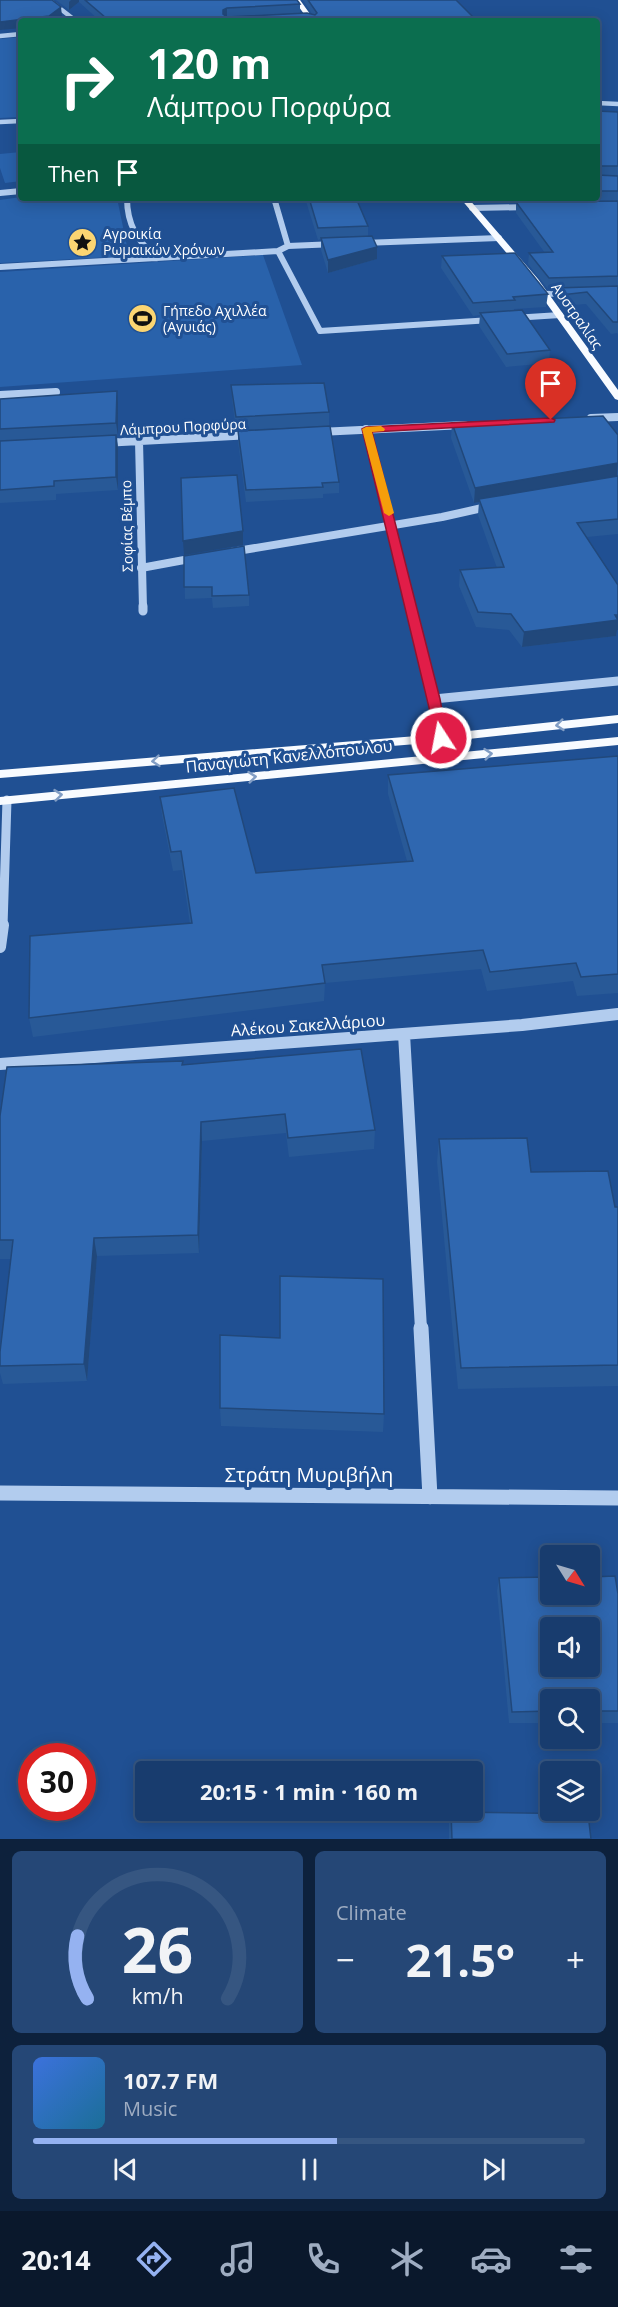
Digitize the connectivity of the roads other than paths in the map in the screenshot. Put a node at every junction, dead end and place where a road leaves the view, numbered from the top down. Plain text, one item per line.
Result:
1 (49, 0) edge
2 (297, 0) edge
3 (72, 18) edge
4 (310, 18) edge
5 (18, 34) edge
6 (0, 36) edge
7 (600, 103) edge
8 (618, 104) edge
9 (18, 121) edge
10 (0, 122) edge
11 (18, 191) edge
12 (0, 193) edge
13 (127, 201) edge
14 (275, 201) edge
15 (466, 201) edge
16 (540, 207) edge
17 (472, 208) junction
18 (499, 238) junction
19 (358, 243) edge
20 (347, 244) edge
21 (288, 246) junction
22 (278, 251) junction
23 (157, 258) junction
24 (0, 267) edge
25 (576, 293) edge
26 (545, 294) junction
27 (560, 315) junction
28 (56, 392) dead end
29 (0, 395) edge
30 (618, 397) edge
31 (618, 417) edge
32 (583, 419) edge
33 (476, 424) edge
34 (366, 429) junction
35 (307, 432) edge
36 (259, 435) edge
37 (139, 441) junction
38 (93, 443) edge
39 (496, 505) edge
40 (392, 526) junction
41 (221, 554) edge
42 (209, 556) edge
43 (141, 567) junction
44 (143, 611) dead end
45 (618, 681) edge
46 (434, 699) junction
47 (618, 719) edge
48 (441, 738) junction
49 (618, 741) edge
50 (0, 774) edge
51 (3, 801) edge
52 (0, 947) edge
53 (618, 1014) edge
54 (404, 1034) junction
55 (0, 1064) edge
56 (0, 1493) edge
57 (430, 1497) junction
58 (618, 1498) edge

1 - 3 street
2 - 4 main road
5 - 6 street
7 - 8 street
9 - 10 street
11 - 12 street
13 - 23 street
14 - 21 street
15 - 17 main road, Αυστραλίας
16 - 17 street
17 - 18 main road, Αυστραλίας
18 - 19 street
18 - 26 main road, Αυστραλίας
20 - 21 street
21 - 22 street
22 - 23 street
22 - 27 street
23 - 24 street
25 - 26 street
26 - 27 main road, Αυστραλίας
27 - 30 main road, Αυστραλίας
28 - 29 street
31 - 32 street
33 - 34 street
34 - 35 street
34 - 40 street
36 - 37 street, Λάμπρου Πορφύρα
37 - 38 street, Λάμπρου Πορφύρα
37 - 43 street, Σοφίας Βέμπο
39 - 40 street
40 - 41 street
40 - 46 street
42 - 43 street
43 - 44 street, Σοφίας Βέμπο
45 - 46 street
46 - 48 street
47 -> 48 main road, Παναγιώτη Κανελλόπουλου
48 -> 50 main road, Παναγιώτη Κανελλόπουλου
51 -> 49 main road, Παναγιώτη Κανελλόπουλου
51 - 52 street
53 - 54 street, Αλέκου Σακελλάριου
54 - 55 street, Αλέκου Σακελλάριου
54 - 57 street
56 - 57 street, Στράτη Μυριβήλη
57 - 58 street, Στράτη Μυριβήλη

